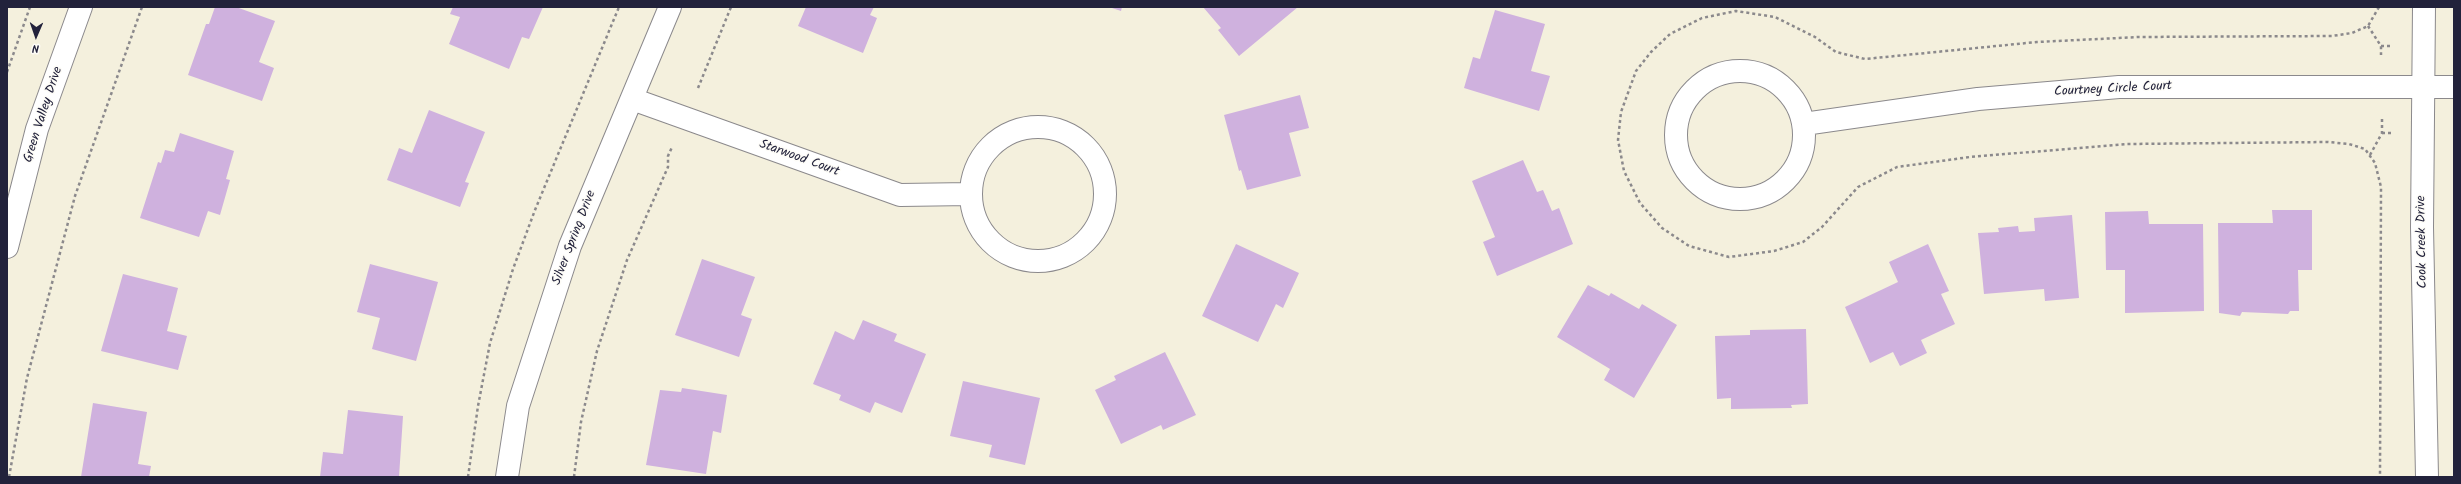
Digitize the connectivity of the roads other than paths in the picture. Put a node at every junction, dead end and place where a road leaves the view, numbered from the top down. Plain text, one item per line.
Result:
1 (81, 7) edge
2 (670, 7) edge
3 (2424, 7) edge
4 (2423, 85) junction
5 (2454, 87) edge
6 (632, 99) junction
7 (1804, 124) junction
8 (970, 194) junction
9 (7, 247) edge
10 (507, 477) edge
11 (2427, 477) edge

1 - 9 street, Green Valley Drive
2 - 6 street, Silver Spring Drive
3 - 4 street, Cook Creek Drive
4 - 5 street, Courtney Circle Court
4 - 7 street, Courtney Circle Court
4 - 11 street, Cook Creek Drive
6 - 8 street, Starwood Court
6 - 10 street, Silver Spring Drive
7 - 7 street
8 - 8 street

